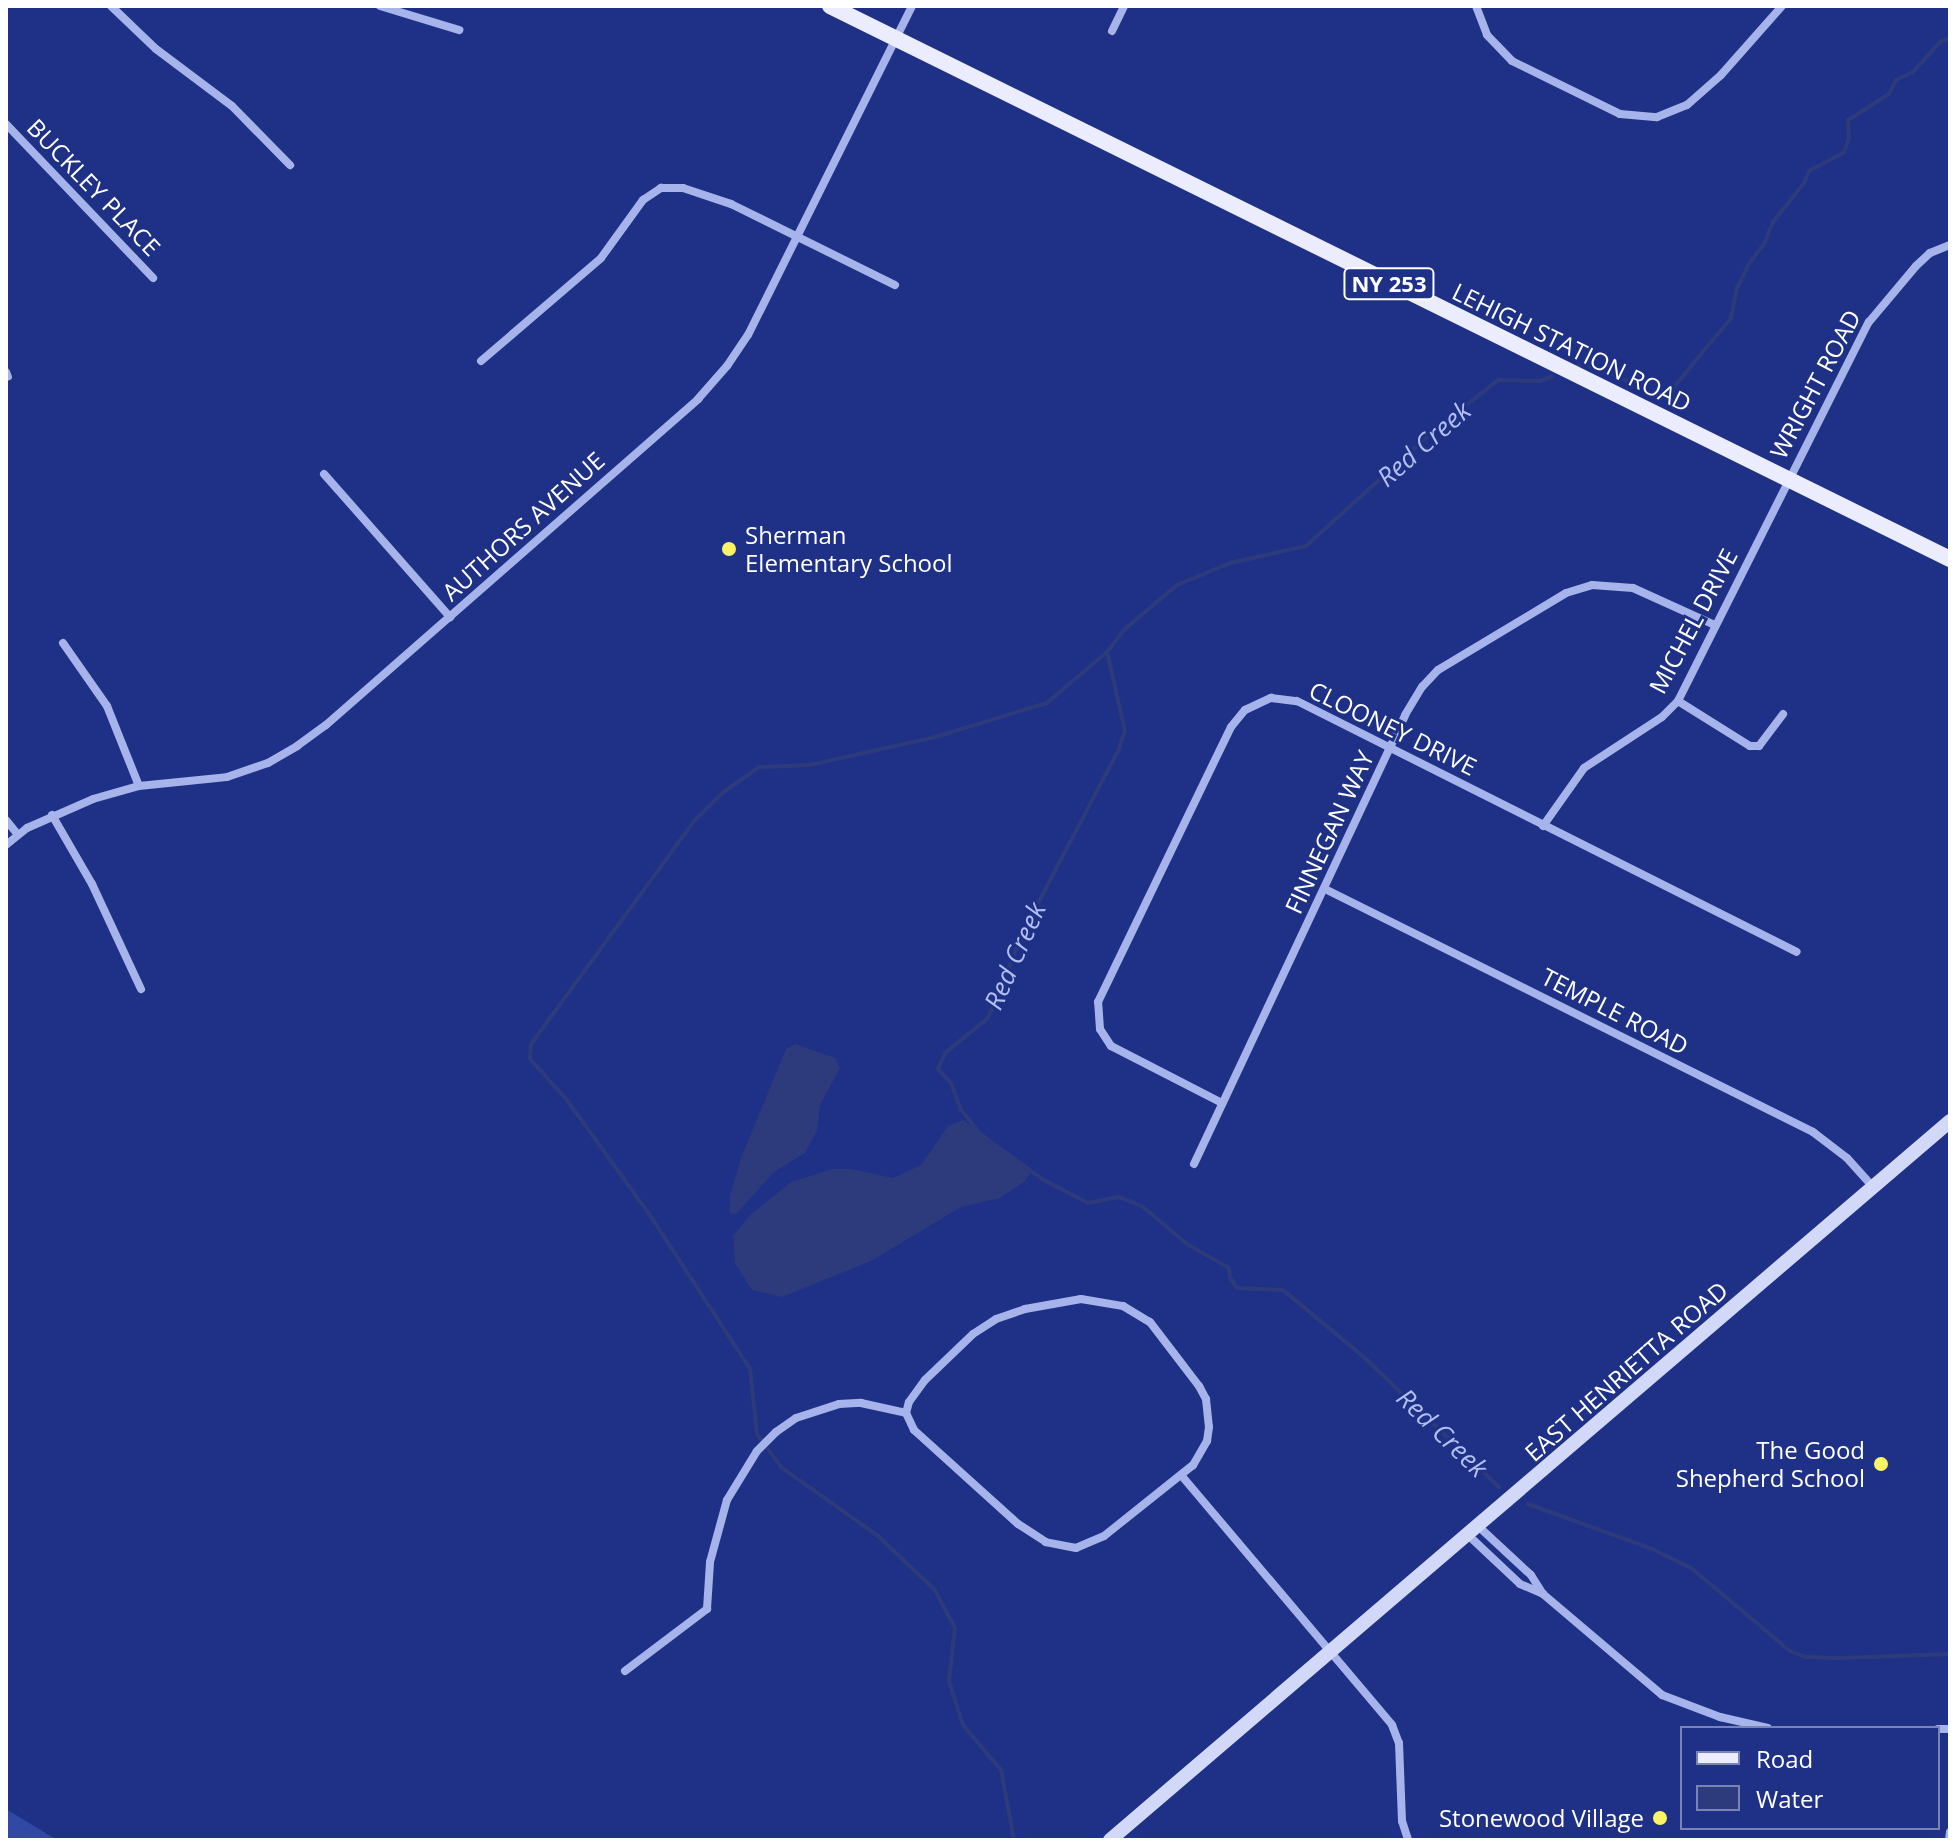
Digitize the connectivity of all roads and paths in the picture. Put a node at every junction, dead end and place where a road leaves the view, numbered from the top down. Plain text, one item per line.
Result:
1 (111, 6) edge
2 (380, 6) edge
3 (830, 6) edge
4 (912, 6) edge
5 (1124, 6) edge
6 (1476, 6) edge
7 (1782, 6) edge
8 (459, 30) dead end
9 (1112, 31) dead end
10 (897, 40) junction
11 (6, 124) edge
12 (290, 165) dead end
13 (799, 237) junction
14 (1950, 245) edge
15 (153, 278) dead end
16 (895, 285) dead end
17 (481, 361) dead end
18 (324, 474) dead end
19 (1787, 479) junction
20 (1950, 559) edge
21 (450, 617) junction
22 (1715, 625) junction
23 (63, 643) dead end
24 (1678, 701) junction
25 (1783, 714) dead end
26 (1391, 748) junction
27 (139, 786) junction
28 (52, 815) junction
29 (6, 820) edge
30 (1543, 826) junction
31 (18, 835) junction
32 (6, 845) edge
33 (1325, 889) junction
34 (1797, 952) dead end
35 (141, 989) dead end
36 (1222, 1103) junction
37 (1950, 1121) edge
38 (1194, 1164) dead end
39 (1873, 1187) junction
40 (906, 1413) junction
41 (1181, 1475) junction
42 (1473, 1531) junction
43 (1543, 1594) junction
44 (1331, 1652) junction
45 (625, 1671) dead end
46 (1759, 1726) edge
47 (1950, 1832) edge
48 (1110, 1840) edge
49 (1408, 1840) edge
50 (1949, 1840) edge

1 - 12 street
2 - 8 street
3 - 10 main road, LEHIGH STATION ROAD / NY 253
4 - 10 street, AUTHORS AVENUE
5 - 9 street
6 - 7 street
10 - 13 street, AUTHORS AVENUE
10 - 19 main road, LEHIGH STATION ROAD / NY 253
11 - 15 street, BUCKLEY PLACE
13 - 16 street
13 - 17 street
13 - 21 street, AUTHORS AVENUE
14 - 19 street, WRIGHT ROAD
18 - 21 street
19 - 20 main road, LEHIGH STATION ROAD / NY 253
19 - 22 street, MICHEL DRIVE
21 - 27 street, AUTHORS AVENUE
22 - 24 street, MICHEL DRIVE
22 - 26 street, FINNEGAN WAY
23 - 27 street
24 - 25 street
24 - 30 street, MICHEL DRIVE
26 - 30 street, CLOONEY DRIVE
26 - 33 street, FINNEGAN WAY
26 - 36 street, CLOONEY DRIVE
27 - 28 street, AUTHORS AVENUE
28 - 31 street, AUTHORS AVENUE
28 - 35 street
29 - 31 street
30 - 34 street, CLOONEY DRIVE
31 - 32 street, AUTHORS AVENUE
33 - 36 street, FINNEGAN WAY
33 - 39 street, TEMPLE ROAD
36 - 38 street, FINNEGAN WAY
37 - 39 main road, EAST HENRIETTA ROAD
39 - 42 main road, EAST HENRIETTA ROAD
40 - 41 street
40 - 41 street
40 - 45 street
41 - 44 street
42 - 43 street
42 - 43 street
42 - 44 main road, EAST HENRIETTA ROAD
43 - 46 street
44 - 48 main road, EAST HENRIETTA ROAD
44 - 49 street
47 - 50 street

